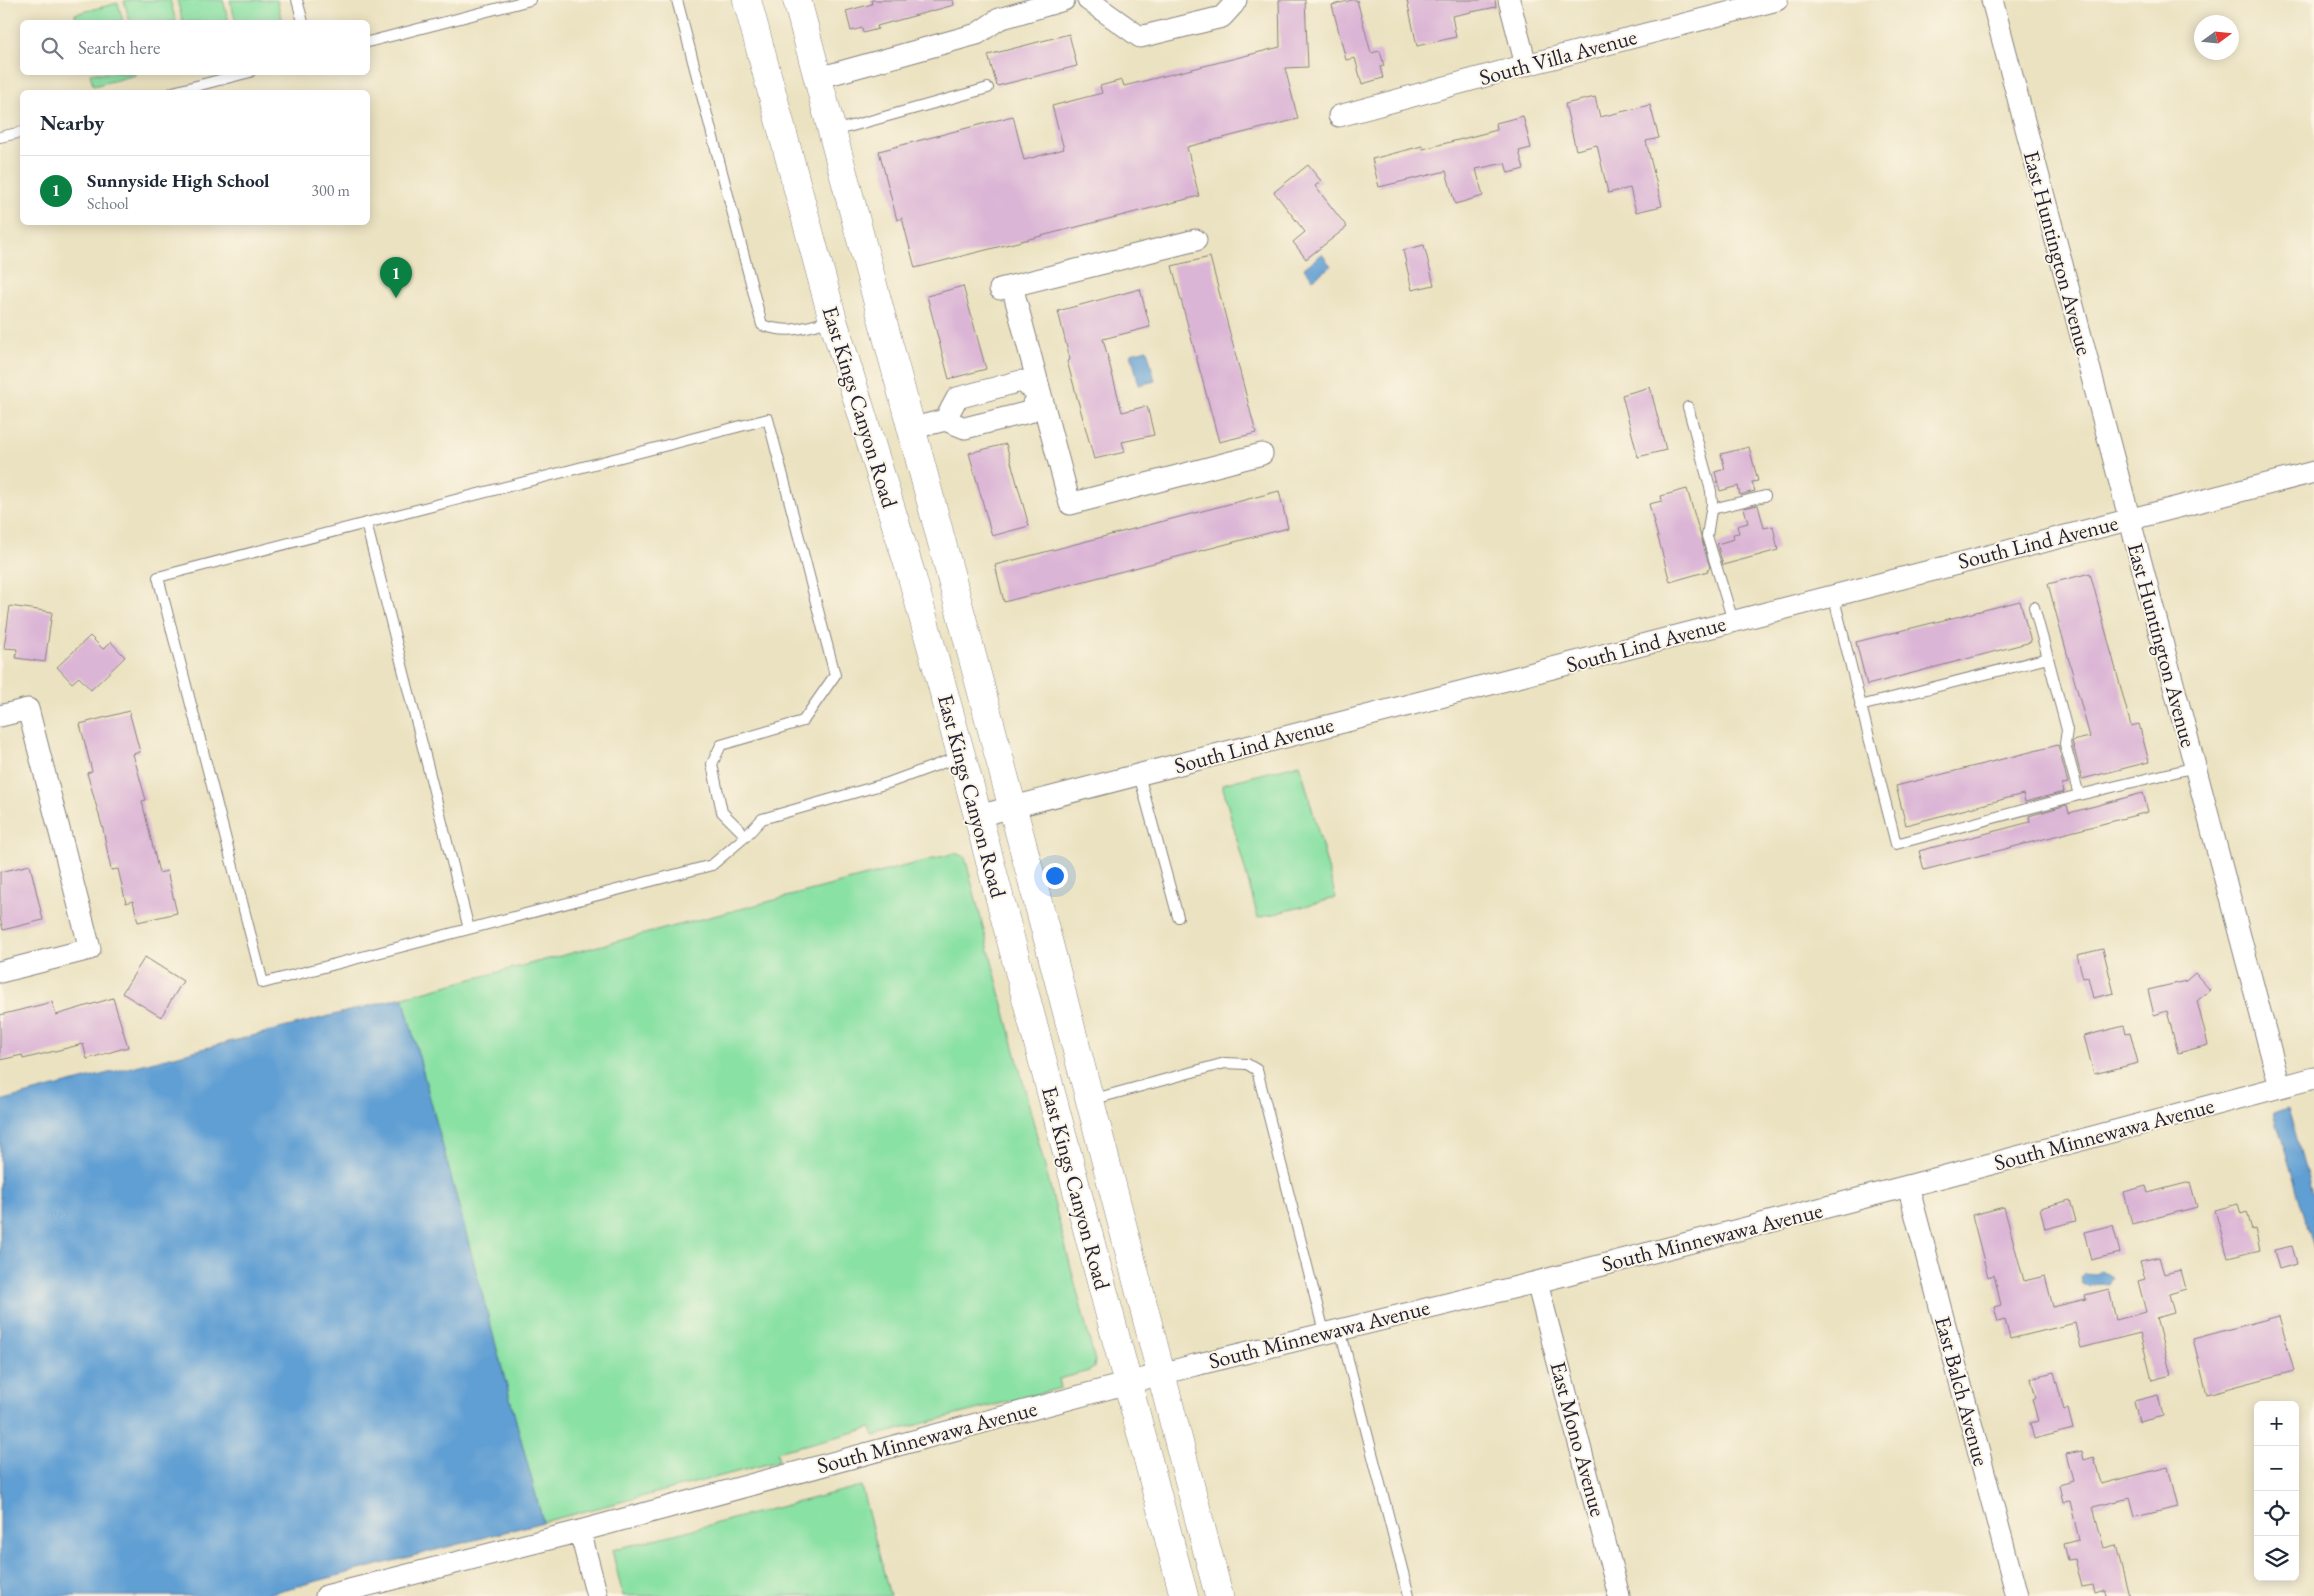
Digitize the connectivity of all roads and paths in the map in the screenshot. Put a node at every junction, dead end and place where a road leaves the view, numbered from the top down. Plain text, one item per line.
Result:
1 (297, 0) edge
2 (530, 0) edge
3 (677, 0) edge
4 (747, 0) edge
5 (797, 0) edge
6 (1064, 0) edge
7 (1088, 0) edge
8 (1236, 0) edge
9 (1509, 0) edge
10 (1777, 0) edge
11 (1992, 0) edge
12 (302, 20) edge
13 (370, 41) edge
14 (1526, 64) junction
15 (238, 75) edge
16 (818, 78) junction
17 (988, 88) dead end
18 (181, 90) edge
19 (1339, 116) dead end
20 (833, 131) junction
21 (20, 133) edge
22 (0, 138) edge
23 (1196, 240) dead end
24 (833, 320) junction
25 (1040, 394) junction
26 (1688, 408) dead end
27 (945, 420) junction
28 (910, 429) junction
29 (1262, 454) dead end
30 (2314, 472) edge
31 (1764, 496) dead end
32 (1712, 509) junction
33 (2128, 519) junction
34 (366, 523) junction
35 (1832, 595) junction
36 (2034, 606) dead end
37 (1733, 621) junction
38 (2048, 658) junction
39 (1860, 706) junction
40 (0, 716) edge
41 (962, 756) junction
42 (2196, 768) junction
43 (1139, 775) junction
44 (2078, 795) junction
45 (1012, 807) junction
46 (978, 816) junction
47 (746, 836) junction
48 (1178, 917) dead end
49 (470, 929) junction
50 (0, 972) edge
51 (2314, 1078) edge
52 (2280, 1086) junction
53 (1090, 1100) junction
54 (1908, 1186) junction
55 (1537, 1282) junction
56 (1332, 1331) junction
57 (1162, 1374) junction
58 (1128, 1383) junction
59 (580, 1531) junction
60 (326, 1596) edge
61 (597, 1596) edge
62 (1184, 1596) edge
63 (1219, 1596) edge
64 (1409, 1596) edge
65 (1619, 1596) edge
66 (2016, 1596) edge

1 - 12 lane
2 - 13 lane
3 - 24 lane
4 - 24 main road, East Kings Canyon Road
5 - 16 main road, East Kings Canyon Road
6 - 16 street
7 - 8 street
9 - 14 street
10 - 14 street, South Villa Avenue
11 - 33 street, East Huntington Avenue
14 - 19 street, South Villa Avenue
15 - 18 lane
16 - 20 main road, East Kings Canyon Road
17 - 20 lane
20 - 28 main road, East Kings Canyon Road
21 - 22 lane
23 - 25 street
24 - 41 main road, East Kings Canyon Road
25 - 27 street
25 - 27 street
25 - 29 street
26 - 32 lane
27 - 28 street
28 - 45 main road, East Kings Canyon Road
30 - 33 street, South Lind Avenue
31 - 32 lane
32 - 37 lane
33 - 35 street, South Lind Avenue
33 - 42 street, East Huntington Avenue
34 - 47 lane
34 - 49 lane
34 - 49 lane
35 - 37 street, South Lind Avenue
35 - 39 lane
36 - 38 lane
37 - 43 street, South Lind Avenue
38 - 39 lane
38 - 44 lane
39 - 44 lane
40 - 50 street
41 - 46 main road, East Kings Canyon Road
41 - 47 lane
42 - 44 lane
42 - 52 street, East Huntington Avenue
43 - 45 street, South Lind Avenue
43 - 48 lane
45 - 46 street, South Lind Avenue
45 - 53 main road, East Kings Canyon Road
46 - 58 main road, East Kings Canyon Road
47 - 49 lane
51 - 52 street, South Minnewawa Avenue
52 - 54 street, South Minnewawa Avenue
53 - 56 lane
53 - 57 main road, East Kings Canyon Road
54 - 55 street, South Minnewawa Avenue
54 - 66 street, East Balch Avenue
55 - 56 street, South Minnewawa Avenue
55 - 65 street, East Mono Avenue
56 - 57 street, South Minnewawa Avenue
56 - 64 lane
57 - 58 street, South Minnewawa Avenue
57 - 63 main road, East Kings Canyon Road
58 - 59 street, South Minnewawa Avenue
58 - 62 main road, East Kings Canyon Road
59 - 60 street, South Minnewawa Avenue
59 - 61 street

